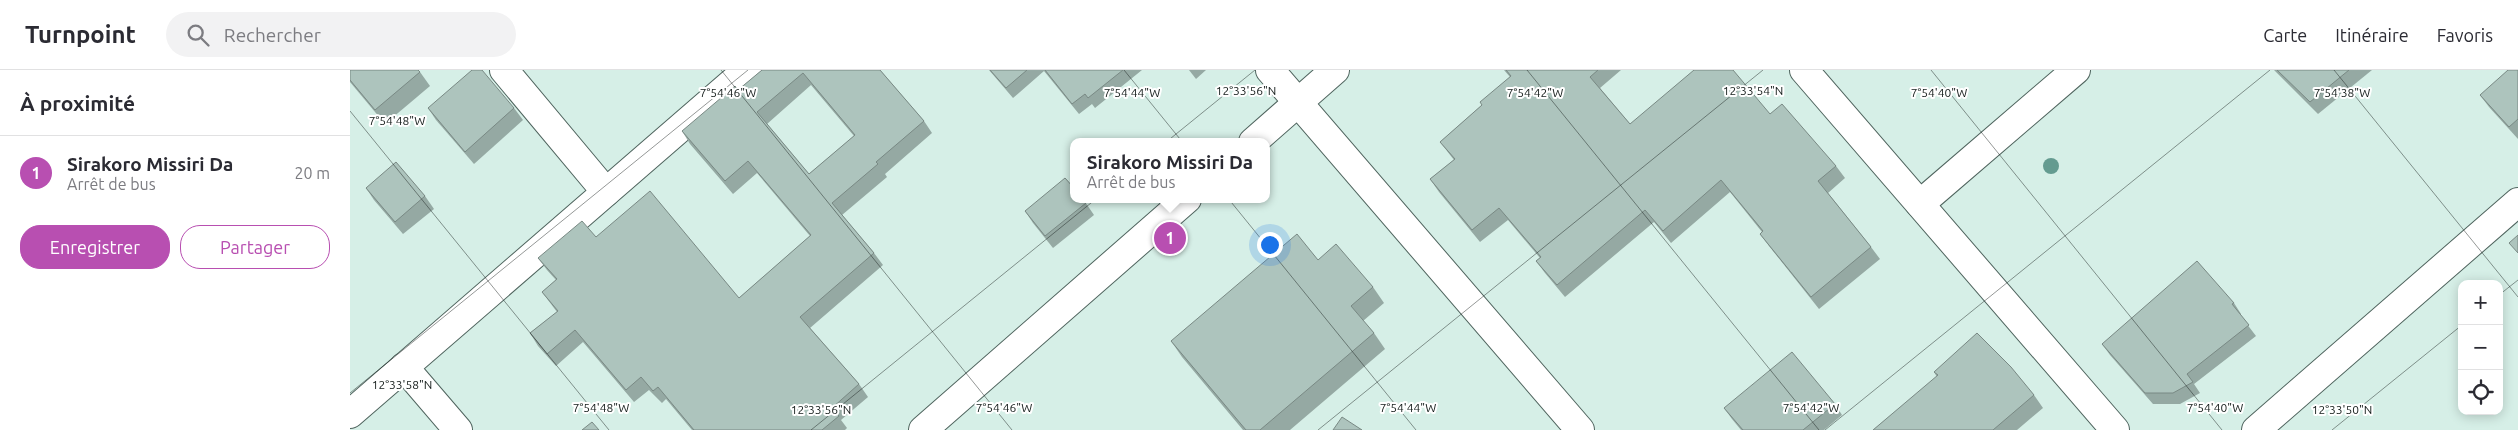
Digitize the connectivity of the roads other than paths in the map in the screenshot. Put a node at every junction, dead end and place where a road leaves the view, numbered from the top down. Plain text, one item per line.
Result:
1 (504, 70) edge
2 (747, 70) edge
3 (1270, 70) edge
4 (1335, 70) edge
5 (1804, 70) edge
6 (2076, 70) edge
7 (1298, 102) junction
8 (1258, 138) edge
9 (606, 192) junction
10 (2518, 202) edge
11 (1182, 203) edge
12 (1920, 204) junction
13 (404, 367) junction
14 (350, 414) edge
15 (458, 430) edge
16 (923, 430) edge
17 (1580, 430) edge
18 (2115, 430) edge
19 (2256, 430) edge

1 - 9 street
2 - 9 street
3 - 7 street
4 - 7 street
5 - 12 street
6 - 12 street
7 - 8 street
7 - 17 street
9 - 13 street
10 - 19 street
11 - 16 street
12 - 18 street
13 - 14 street
13 - 15 street

